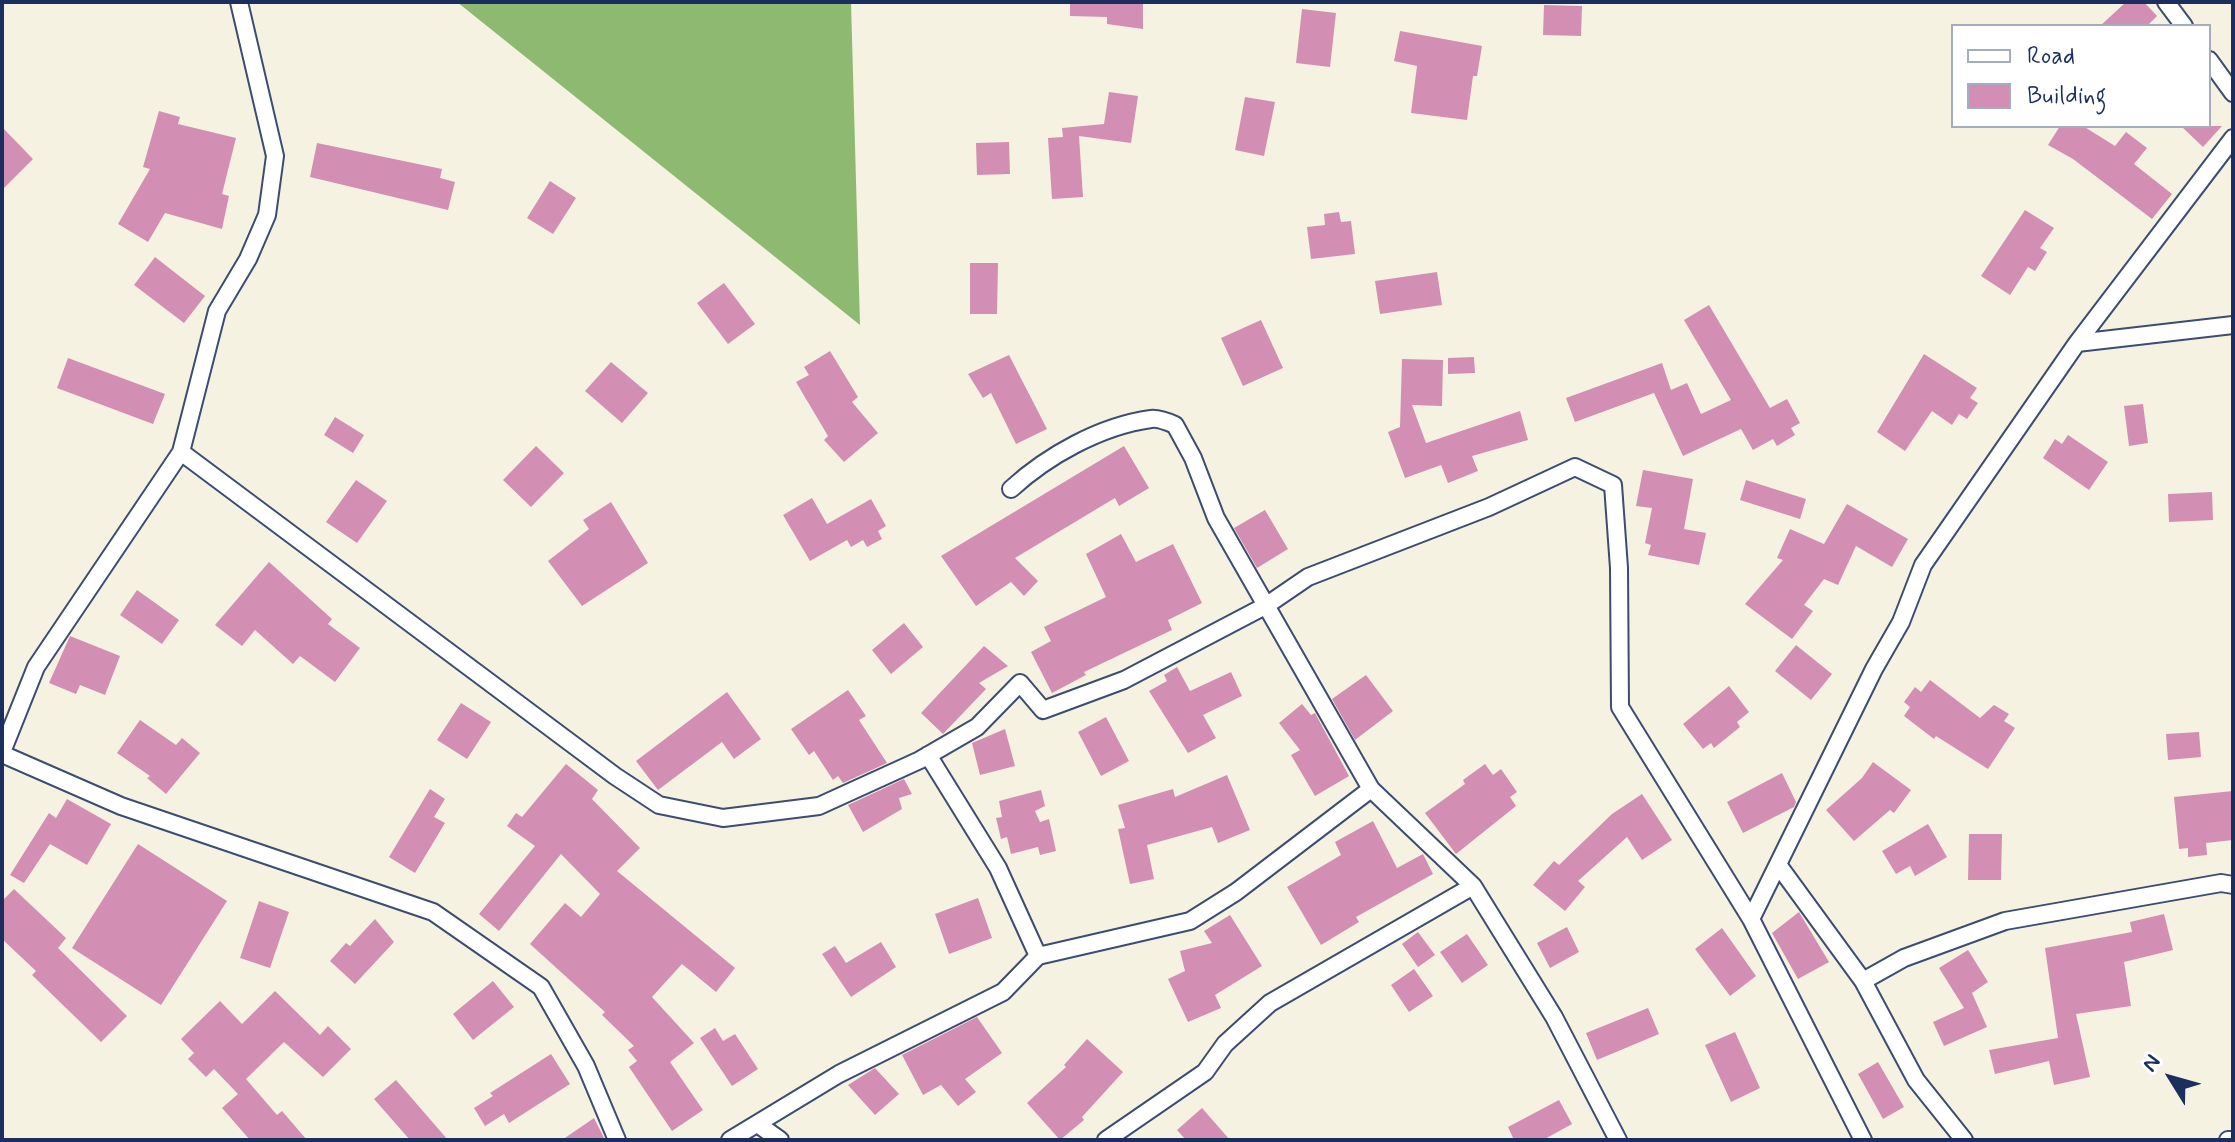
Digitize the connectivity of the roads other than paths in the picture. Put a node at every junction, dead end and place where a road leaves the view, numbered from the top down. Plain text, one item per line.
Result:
1 (239, 2) edge
2 (2166, 2) edge
3 (2182, 24) edge
4 (2211, 63) edge
5 (2233, 93) edge
6 (2233, 138) edge
7 (2233, 325) edge
8 (2077, 343) junction
9 (181, 452) junction
10 (1011, 489) dead end
11 (1267, 605) junction
12 (2, 753) edge
13 (928, 755) junction
14 (1371, 789) junction
15 (1779, 866) junction
16 (2233, 885) edge
17 (1473, 886) junction
18 (1751, 919) junction
19 (1038, 956) junction
20 (1863, 981) junction
21 (759, 1125) junction
22 (617, 1140) edge
23 (730, 1140) edge
24 (780, 1140) edge
25 (1106, 1140) edge
26 (1618, 1140) edge
27 (1863, 1140) edge
28 (1964, 1140) edge

1 - 9 street
2 - 3 street
4 - 5 street
6 - 8 street
7 - 8 street
8 - 15 street
9 - 12 street
9 - 13 street
10 - 11 street
11 - 13 street
11 - 14 street
11 - 18 street
12 - 22 street
13 - 19 street
14 - 17 street
14 - 19 street
15 - 18 street
15 - 20 street
16 - 20 street
17 - 25 street
17 - 26 street
18 - 27 street
19 - 21 street
20 - 28 street
21 - 23 street
21 - 24 street

